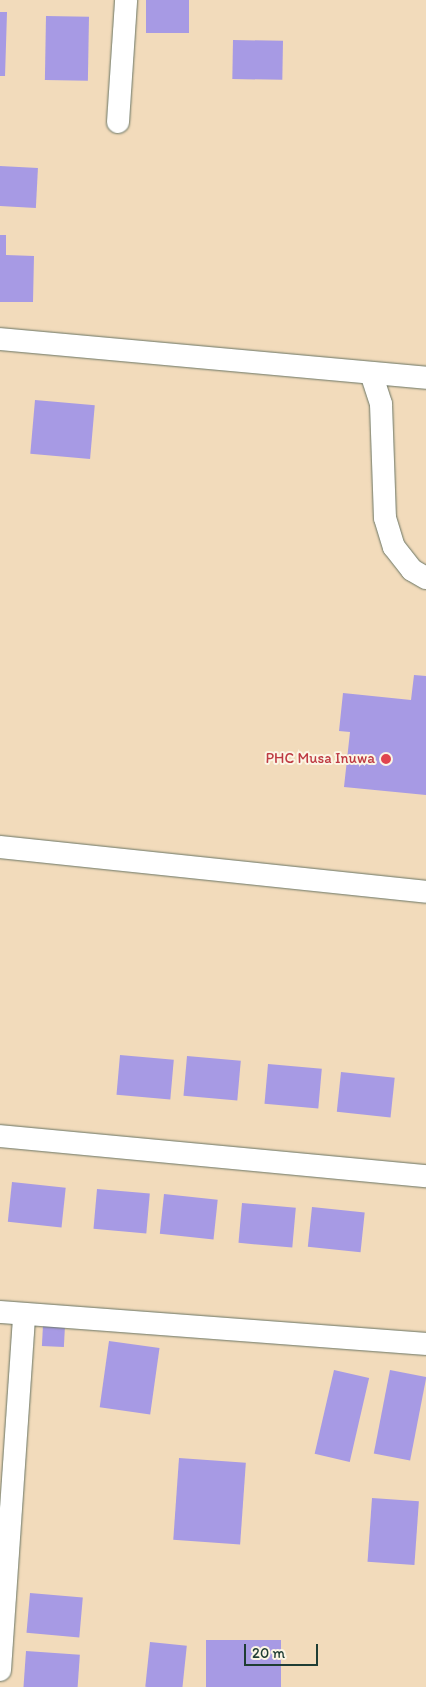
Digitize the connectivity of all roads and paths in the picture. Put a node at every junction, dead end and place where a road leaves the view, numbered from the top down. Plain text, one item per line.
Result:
1 (126, 0) edge
2 (118, 122) dead end
3 (0, 339) edge
4 (371, 373) junction
5 (426, 378) edge
6 (426, 578) edge
7 (0, 847) edge
8 (426, 892) edge
9 (0, 1136) edge
10 (426, 1176) edge
11 (0, 1312) edge
12 (24, 1315) junction
13 (426, 1344) edge
14 (0, 1670) edge

1 - 2 street
3 - 4 street
4 - 5 street
4 - 6 street
7 - 8 street
9 - 10 street
11 - 12 street
12 - 13 street
12 - 14 street

